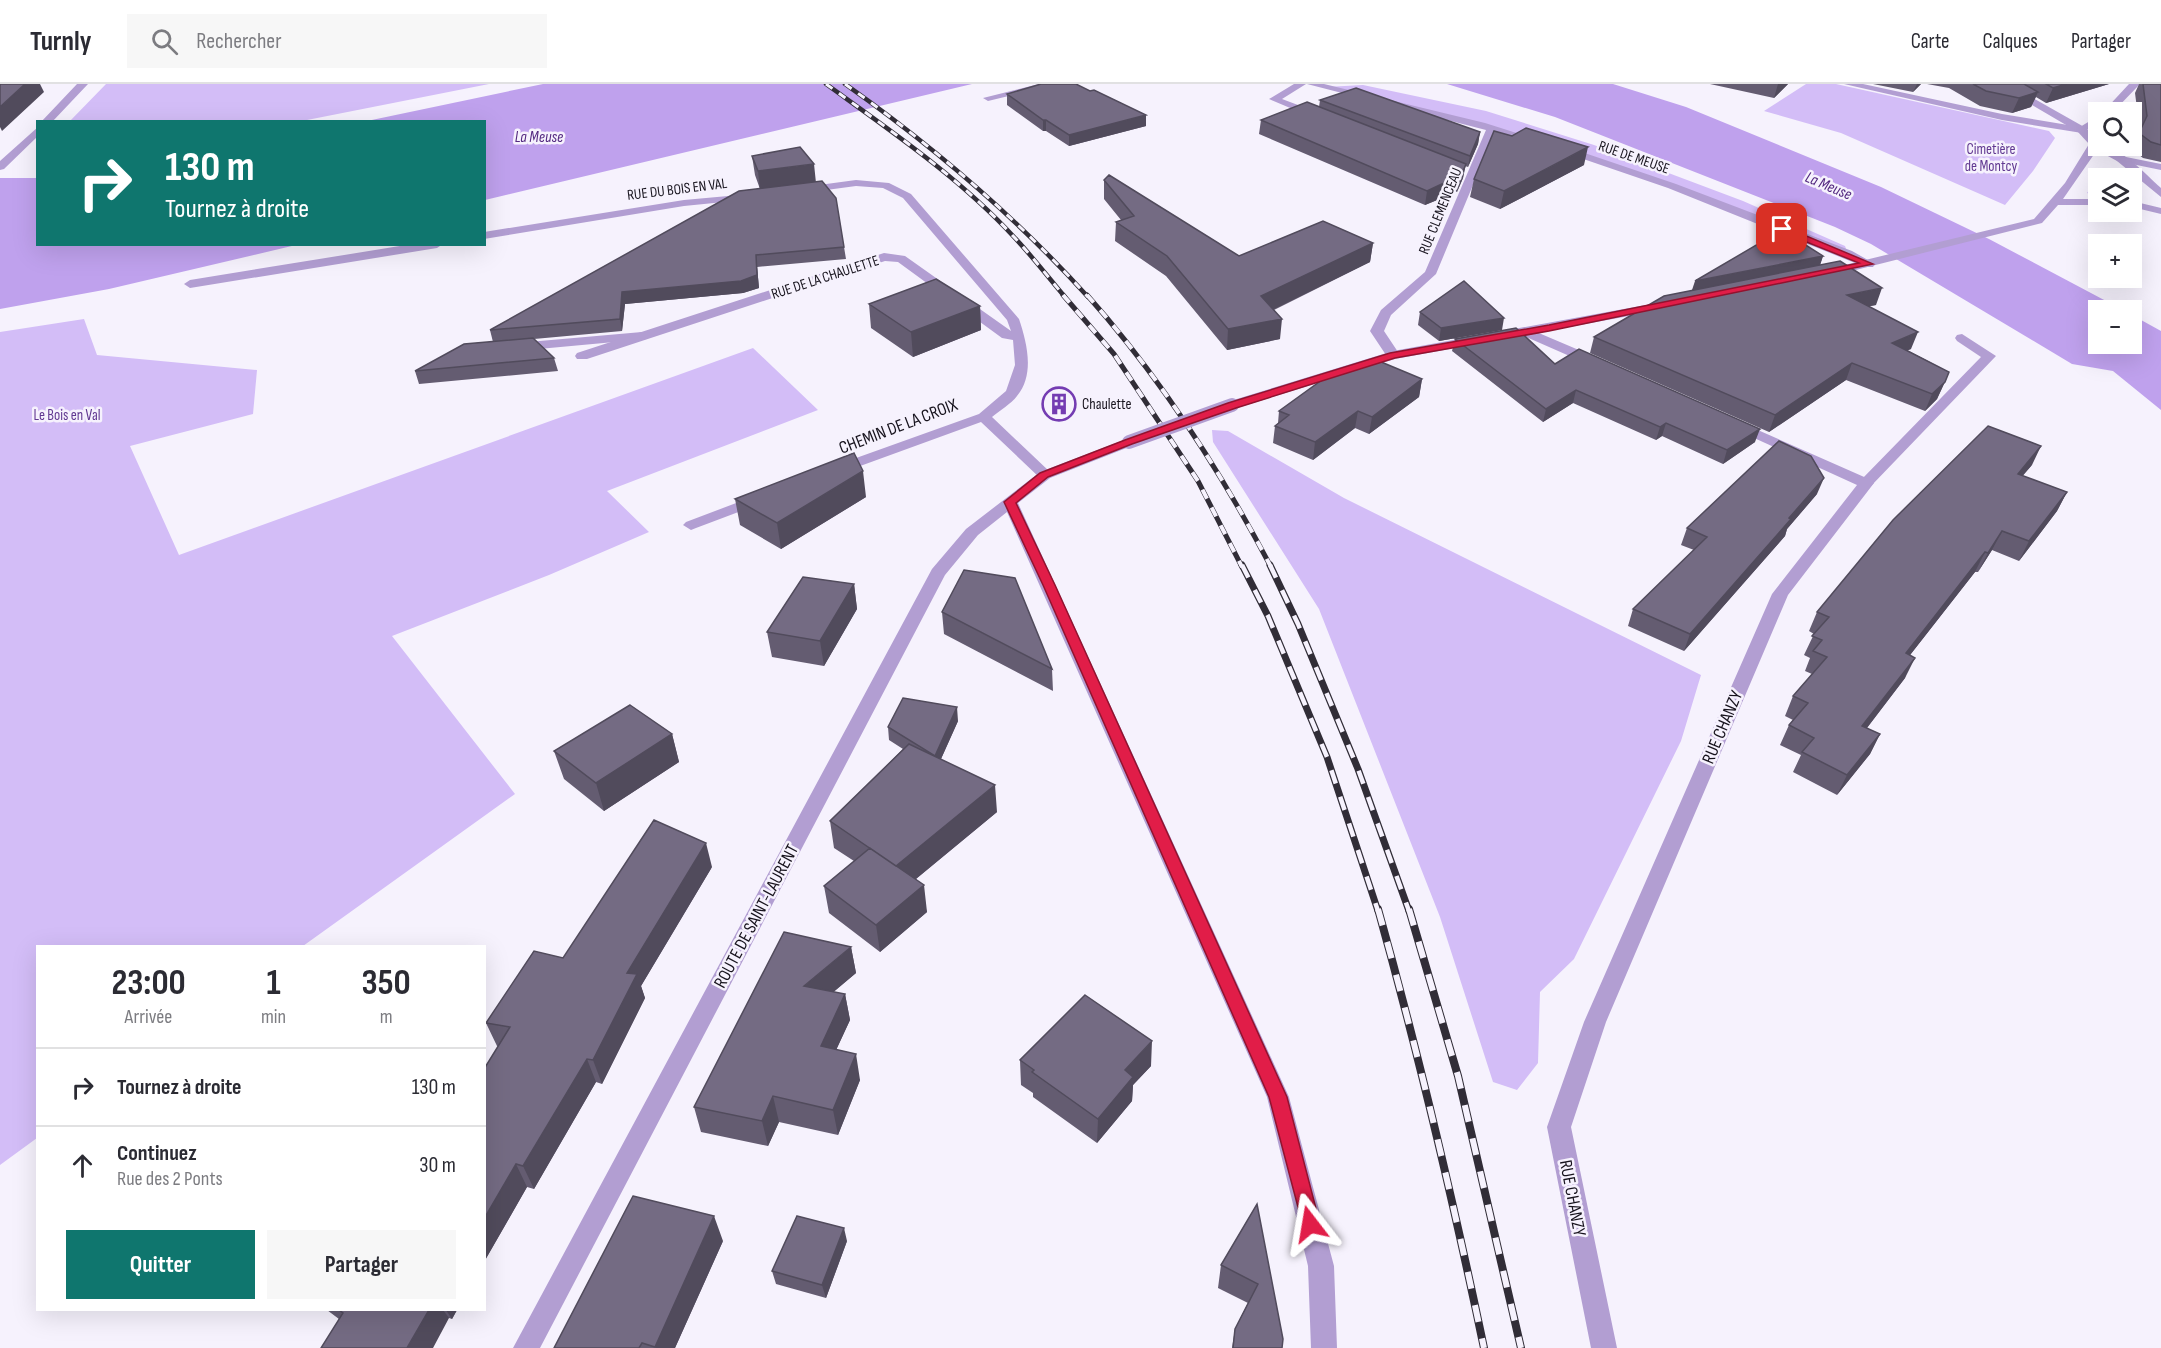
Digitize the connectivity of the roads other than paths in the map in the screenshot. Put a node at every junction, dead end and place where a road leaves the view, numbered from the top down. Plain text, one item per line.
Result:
1 (83, 84) edge
2 (1053, 84) edge
3 (1301, 84) edge
4 (1312, 84) edge
5 (1848, 84) edge
6 (2001, 84) edge
7 (2135, 84) edge
8 (988, 98) dead end
9 (2118, 102) edge
10 (48, 120) edge
11 (1329, 120) edge
12 (2088, 126) edge
13 (1492, 128) junction
14 (2082, 130) junction
15 (36, 132) edge
16 (2088, 136) edge
17 (2088, 155) edge
18 (2116, 156) edge
19 (2121, 159) junction
20 (0, 167) edge
21 (2161, 167) edge
22 (796, 191) edge
23 (2161, 194) edge
24 (761, 196) edge
25 (2054, 202) junction
26 (2088, 202) edge
27 (2142, 206) edge
28 (2161, 211) edge
29 (486, 236) edge
30 (425, 246) edge
31 (1874, 263) junction
32 (1814, 276) edge
33 (190, 285) dead end
34 (1679, 303) edge
35 (1527, 332) junction
36 (642, 336) junction
37 (1019, 337) junction
38 (1962, 339) dead end
39 (506, 348) edge
40 (1393, 355) junction
41 (582, 356) dead end
42 (1609, 368) edge
43 (984, 417) junction
44 (1727, 421) edge
45 (1044, 475) junction
46 (819, 477) edge
47 (1866, 483) junction
48 (777, 493) edge
49 (1010, 502) junction
50 (692, 525) dead end
51 (526, 1348) edge
52 (1324, 1348) edge
53 (1604, 1348) edge

1 - 10 street
2 - 8 street
3 - 11 street
4 - 13 street, RUE DE MEUSE
5 - 14 street
6 - 14 street
7 - 9 street
12 - 14 street
13 - 31 street, RUE DE MEUSE
13 - 40 street, RUE CLEMENCEAU
14 - 16 street
15 - 20 street
17 - 25 street
18 - 19 street
19 - 21 street
19 - 23 street
22 - 37 street
24 - 29 street, RUE DU BOIS EN VAL
25 - 26 street
25 - 31 street
27 - 28 street
30 - 33 street
31 - 32 street
34 - 35 street, ROUTE DE SAINT-LAURENT
35 - 40 street, ROUTE DE SAINT-LAURENT
35 - 42 street
36 - 37 street, RUE DE LA CHAULETTE
36 - 39 street
36 - 41 street, RUE DE LA CHAULETTE
37 - 43 street
38 - 47 street, RUE CHANZY
40 - 45 street, ROUTE DE SAINT-LAURENT, bridge
43 - 45 street
43 - 46 street, CHEMIN DE LA CROIX
44 - 47 street
45 - 49 street, ROUTE DE SAINT-LAURENT
47 - 53 street, RUE CHANZY
48 - 50 street
49 - 51 street, ROUTE DE SAINT-LAURENT
49 - 52 street

